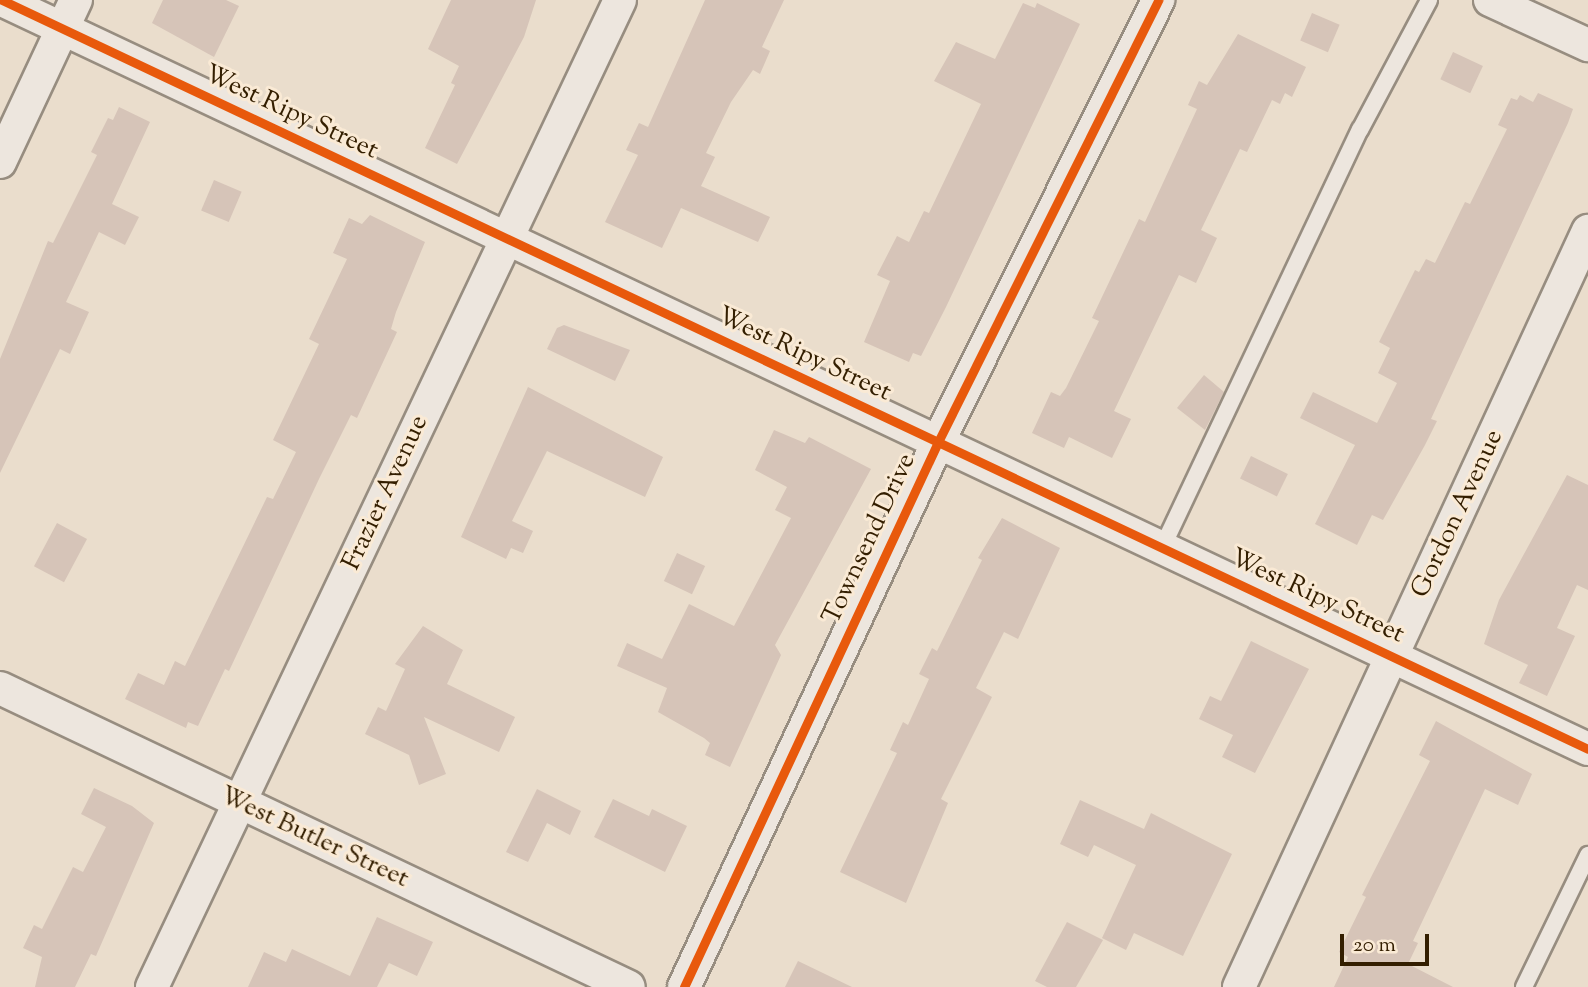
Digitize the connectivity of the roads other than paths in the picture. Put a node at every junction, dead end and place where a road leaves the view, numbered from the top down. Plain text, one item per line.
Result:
1 (2, 0) edge
2 (76, 0) edge
3 (620, 0) edge
4 (1158, 0) edge
5 (1430, 0) edge
6 (1490, 0) edge
7 (62, 29) junction
8 (1588, 45) edge
9 (0, 162) edge
10 (1588, 231) edge
11 (506, 238) junction
12 (938, 442) junction
13 (1162, 548) junction
14 (1392, 656) junction
15 (0, 688) edge
16 (1588, 749) edge
17 (239, 802) junction
18 (1588, 855) edge
19 (152, 987) edge
20 (629, 987) edge
21 (684, 987) edge
22 (1239, 987) edge
23 (1524, 987) edge

1 - 7 street, West Ripy Street
2 - 7 street
3 - 11 street, Frazier Avenue
4 - 12 street, Townsend Drive
5 - 13 lane
6 - 8 street
7 - 9 street
7 - 11 street, West Ripy Street
10 - 14 street, Gordon Avenue
11 - 12 street, West Ripy Street
11 - 17 street, Frazier Avenue
12 - 13 street, West Ripy Street
12 - 21 street, Townsend Drive
13 - 14 street, West Ripy Street
14 - 16 street, West Ripy Street
14 - 22 street, Gordon Avenue
15 - 17 street, West Butler Street
17 - 19 street, Frazier Avenue
17 - 20 street, West Butler Street
18 - 23 lane

